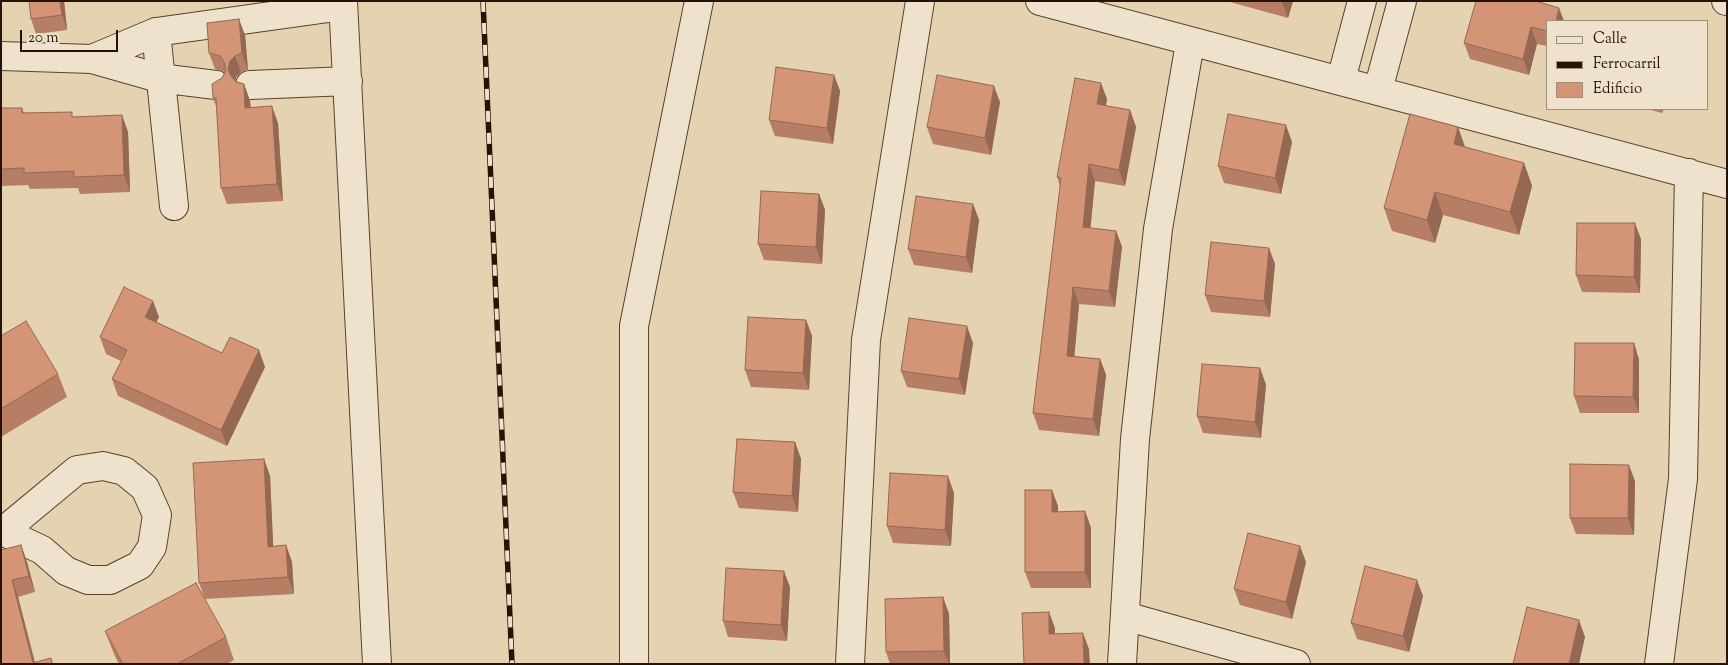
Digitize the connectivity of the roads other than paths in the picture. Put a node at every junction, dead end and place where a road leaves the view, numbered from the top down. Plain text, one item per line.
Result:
1 (699, 1) edge
2 (920, 1) edge
3 (1040, 1) edge
4 (1362, 1) edge
5 (1402, 1) edge
6 (343, 4) edge
7 (156, 32) junction
8 (1190, 42) junction
9 (1, 56) edge
10 (92, 59) junction
11 (159, 78) junction
12 (1340, 80) junction
13 (348, 81) junction
14 (216, 85) edge
15 (250, 85) dead end
16 (1378, 90) junction
17 (1689, 173) junction
18 (1727, 184) edge
19 (174, 206) dead end
20 (3, 533) edge
21 (1125, 616) junction
22 (378, 664) edge
23 (634, 664) edge
24 (850, 664) edge
25 (1122, 664) edge
26 (1296, 664) edge
27 (1659, 664) edge

1 - 23 street
2 - 24 street
3 - 8 street
4 - 12 street
5 - 16 street
6 - 7 street
6 - 13 street
7 - 10 street
7 - 11 street
8 - 12 street
8 - 21 street
9 - 10 street
10 - 11 street
11 - 14 street
11 - 19 street
12 - 16 street
13 - 15 street
13 - 22 street
16 - 17 street
17 - 18 street
17 - 27 street
20 - 20 street
21 - 25 street
21 - 26 street

